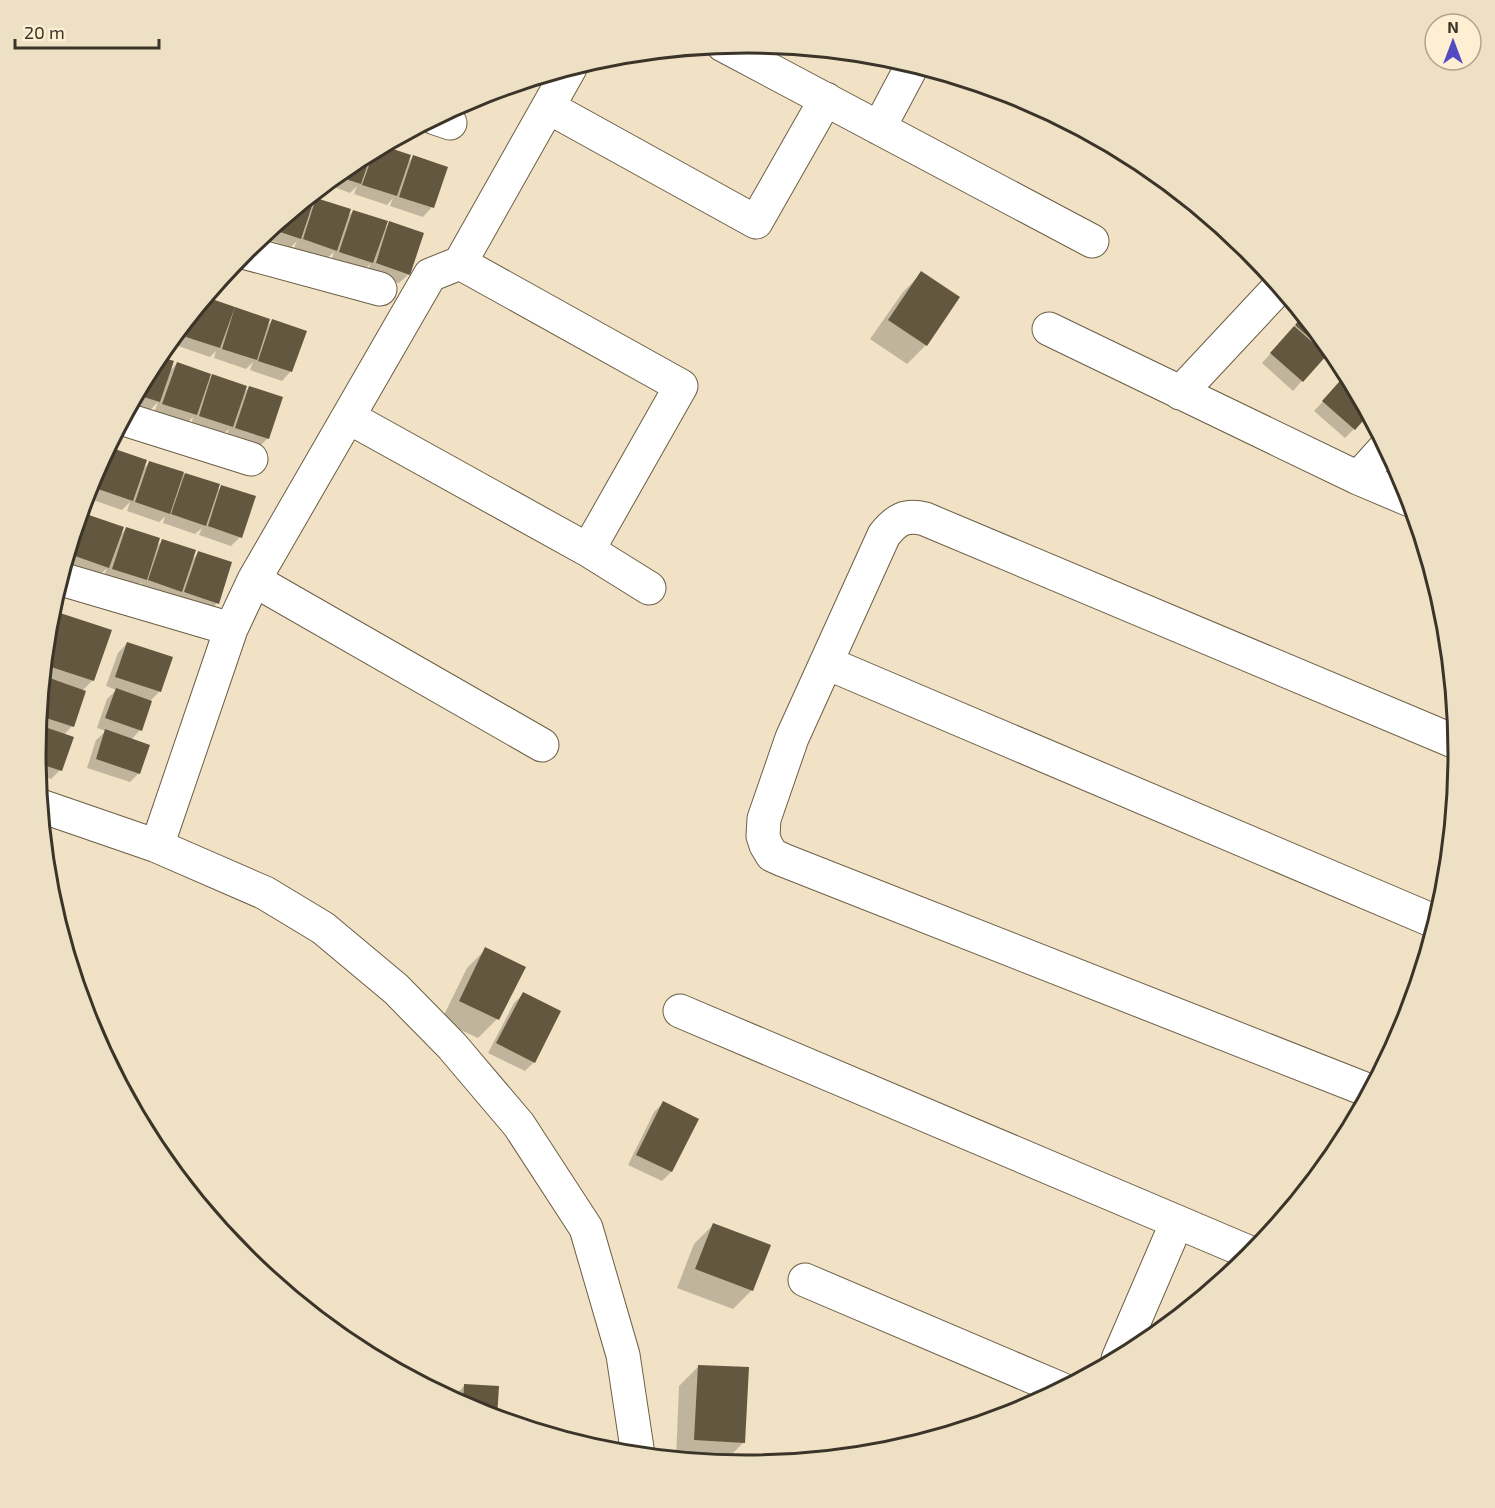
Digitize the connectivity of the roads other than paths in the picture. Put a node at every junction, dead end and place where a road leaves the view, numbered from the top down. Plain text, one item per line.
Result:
1 (739, 53) edge
2 (909, 72) edge
3 (565, 77) edge
4 (825, 99) junction
5 (548, 107) junction
6 (879, 128) junction
7 (1092, 241) dead end
8 (255, 255) edge
9 (460, 263) junction
10 (380, 289) dead end
11 (1275, 292) edge
12 (1049, 329) dead end
13 (1180, 393) junction
14 (350, 418) junction
15 (131, 421) edge
16 (1380, 453) edge
17 (251, 459) dead end
18 (1358, 478) junction
19 (1398, 495) edge
20 (588, 550) junction
21 (254, 580) junction
22 (68, 581) edge
23 (649, 588) dead end
24 (231, 629) junction
25 (827, 663) junction
26 (1448, 739) edge
27 (542, 745) dead end
28 (49, 809) edge
29 (157, 846) junction
30 (1429, 919) edge
31 (680, 1011) dead end
32 (1363, 1088) edge
33 (1177, 1222) junction
34 (1243, 1250) edge
35 (805, 1280) dead end
36 (1124, 1345) edge
37 (1053, 1385) edge
38 (637, 1446) edge

1 - 4 street
2 - 6 street
3 - 5 street
4 - 5 street
4 - 6 street
5 - 9 street
6 - 7 street
8 - 10 street
9 - 14 street
9 - 20 street
11 - 13 street
12 - 13 street
13 - 18 street
14 - 20 street
14 - 21 street
15 - 17 street
16 - 18 street
18 - 19 street
20 - 23 street
21 - 24 street
21 - 27 street
22 - 24 street
24 - 29 street
25 - 26 street
25 - 30 street
25 - 32 street
28 - 29 street
29 - 38 street
31 - 33 street
33 - 34 street
33 - 36 street
35 - 37 street

